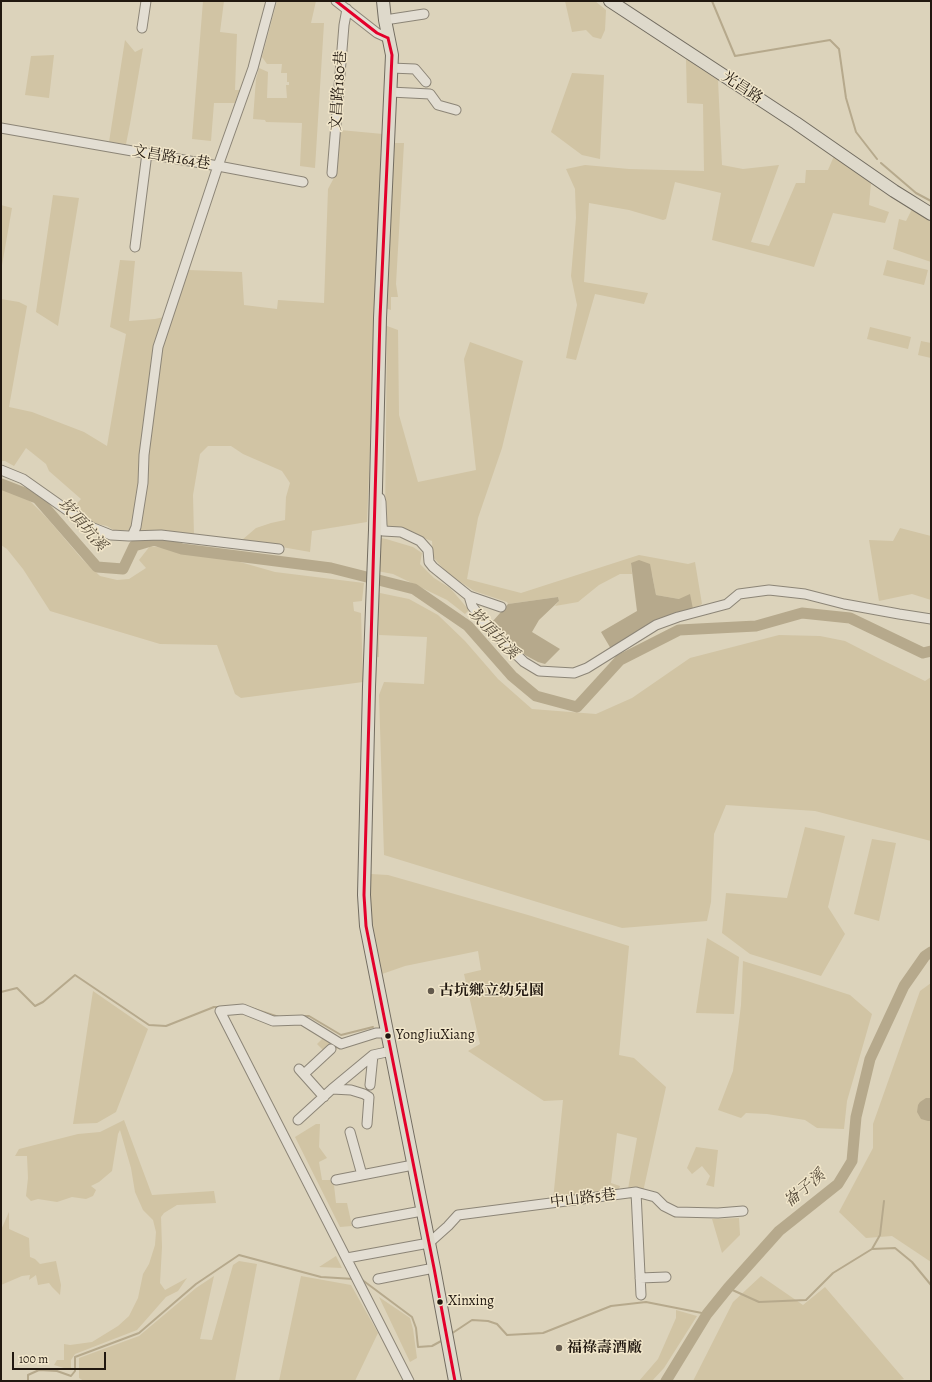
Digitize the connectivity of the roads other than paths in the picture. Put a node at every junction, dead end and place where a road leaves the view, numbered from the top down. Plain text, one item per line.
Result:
1 (146, 1) edge
2 (271, 1) edge
3 (336, 1) edge
4 (383, 1) edge
5 (610, 1) edge
6 (347, 9) junction
7 (424, 14) dead end
8 (385, 20) junction
9 (142, 28) dead end
10 (388, 38) junction
11 (391, 68) junction
12 (426, 82) dead end
13 (390, 92) junction
14 (456, 110) dead end
15 (1, 128) edge
16 (147, 153) junction
17 (218, 166) junction
18 (332, 173) dead end
19 (303, 182) dead end
20 (931, 214) edge
21 (135, 247) dead end
22 (1, 470) edge
23 (376, 490) junction
24 (132, 536) junction
25 (279, 549) dead end
26 (469, 596) junction
27 (501, 607) dead end
28 (931, 618) edge
29 (387, 1033) junction
30 (331, 1049) dead end
31 (391, 1051) junction
32 (373, 1055) junction
33 (370, 1085) dead end
34 (332, 1089) junction
35 (324, 1097) junction
36 (298, 1120) dead end
37 (367, 1124) dead end
38 (350, 1132) dead end
39 (413, 1165) junction
40 (362, 1174) junction
41 (336, 1180) dead end
42 (636, 1192) junction
43 (422, 1211) junction
44 (743, 1211) dead end
45 (357, 1223) dead end
46 (429, 1243) junction
47 (347, 1258) junction
48 (434, 1268) junction
49 (640, 1278) junction
50 (666, 1278) dead end
51 (378, 1279) dead end
52 (641, 1296) dead end
53 (410, 1381) edge
54 (455, 1381) edge

1 - 9 street
2 - 17 street, 文昌路164巷
3 - 6 street
4 - 8 main road
5 - 20 main road, 光昌路
6 - 10 street
6 - 18 street, 文昌路180巷
7 - 8 street
8 - 10 main road
10 - 11 main road
11 - 12 street
11 - 13 main road
13 - 14 street
13 - 23 main road
15 - 16 street, 文昌路164巷
16 - 17 street, 文昌路164巷
16 - 21 street
17 - 19 street
17 - 24 street
22 - 24 street
23 - 26 street
23 - 29 main road
24 - 25 street
26 - 27 street
26 - 28 street
29 - 31 main road
29 - 47 street
30 - 35 street
31 - 32 street
31 - 39 main road
32 - 33 street
32 - 34 street
34 - 35 street
34 - 37 street
35 - 36 street
38 - 40 street
39 - 40 street
39 - 43 main road
40 - 41 street
42 - 44 street, 中山路5巷
42 - 46 street, 中山路5巷
42 - 49 street
43 - 45 street
43 - 46 main road
46 - 47 street
46 - 48 main road
47 - 53 street
48 - 51 street
48 - 54 main road
49 - 50 street
49 - 52 street

